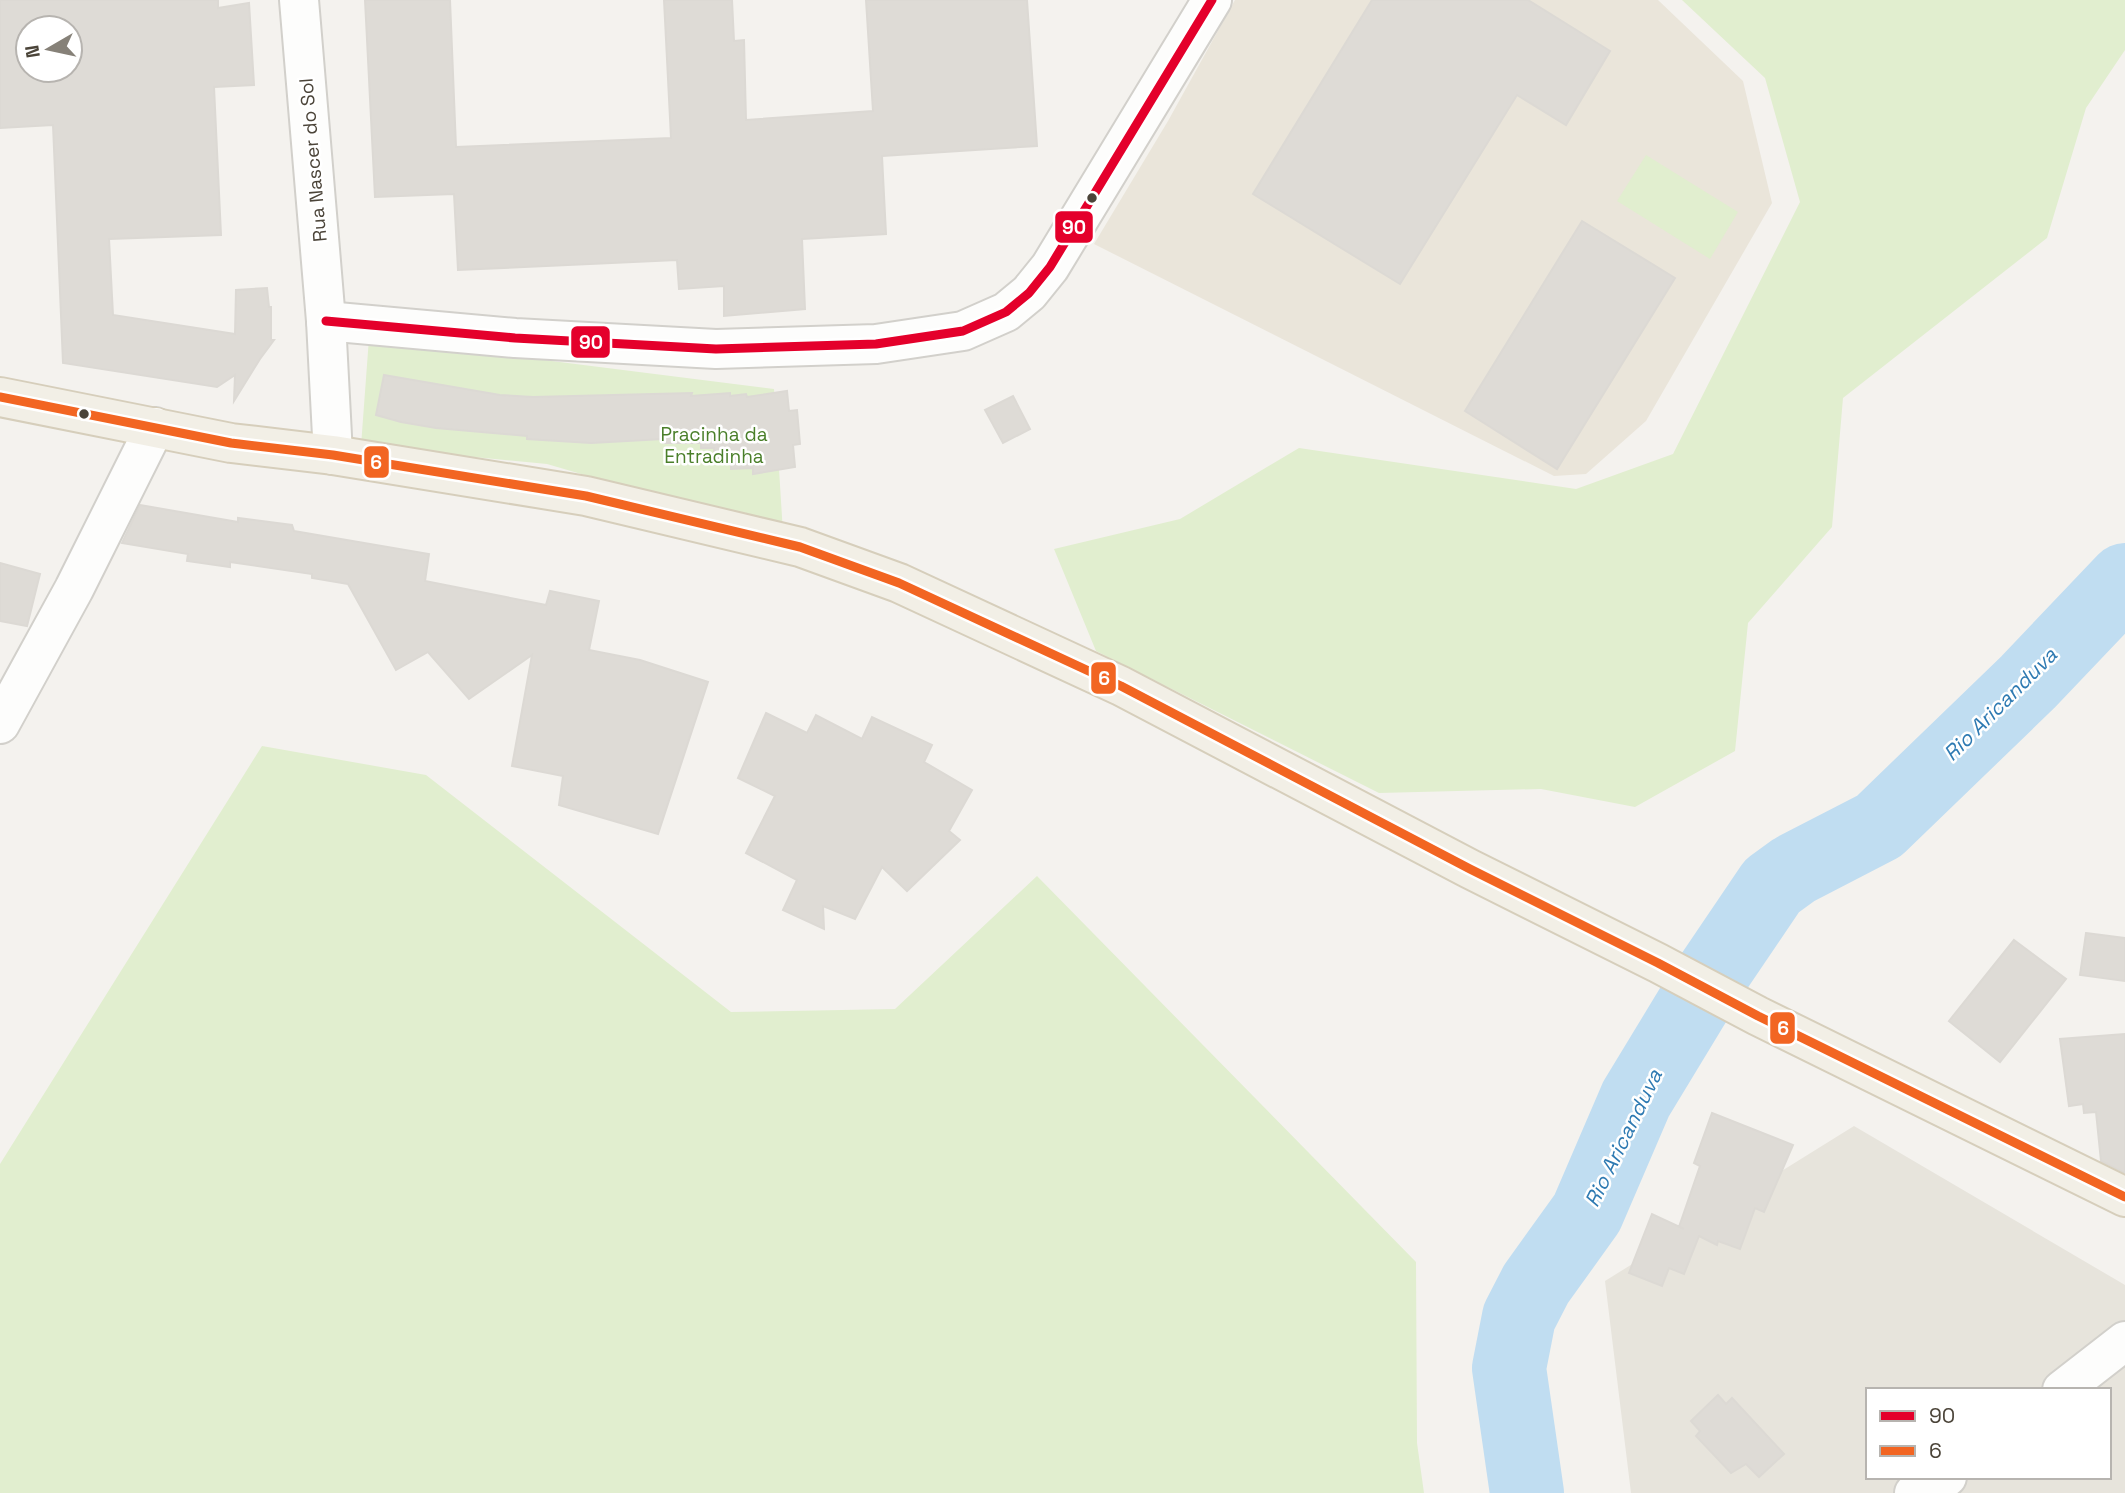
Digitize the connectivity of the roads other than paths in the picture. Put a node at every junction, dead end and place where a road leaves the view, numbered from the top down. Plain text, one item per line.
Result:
1 (299, 0) edge
2 (1212, 0) edge
3 (326, 321) junction
4 (0, 397) edge
5 (155, 427) junction
6 (332, 456) junction
7 (0, 724) edge
8 (2125, 1197) edge
9 (2125, 1341) edge
10 (2065, 1388) edge
11 (1943, 1479) edge
12 (1914, 1493) edge

1 - 3 street, Rua Nascer do Sol
2 - 3 street
3 - 6 street, Rua Nascer do Sol
4 - 5 main road
5 - 6 main road
5 - 7 street
6 - 8 main road
9 - 10 street
11 - 12 street

